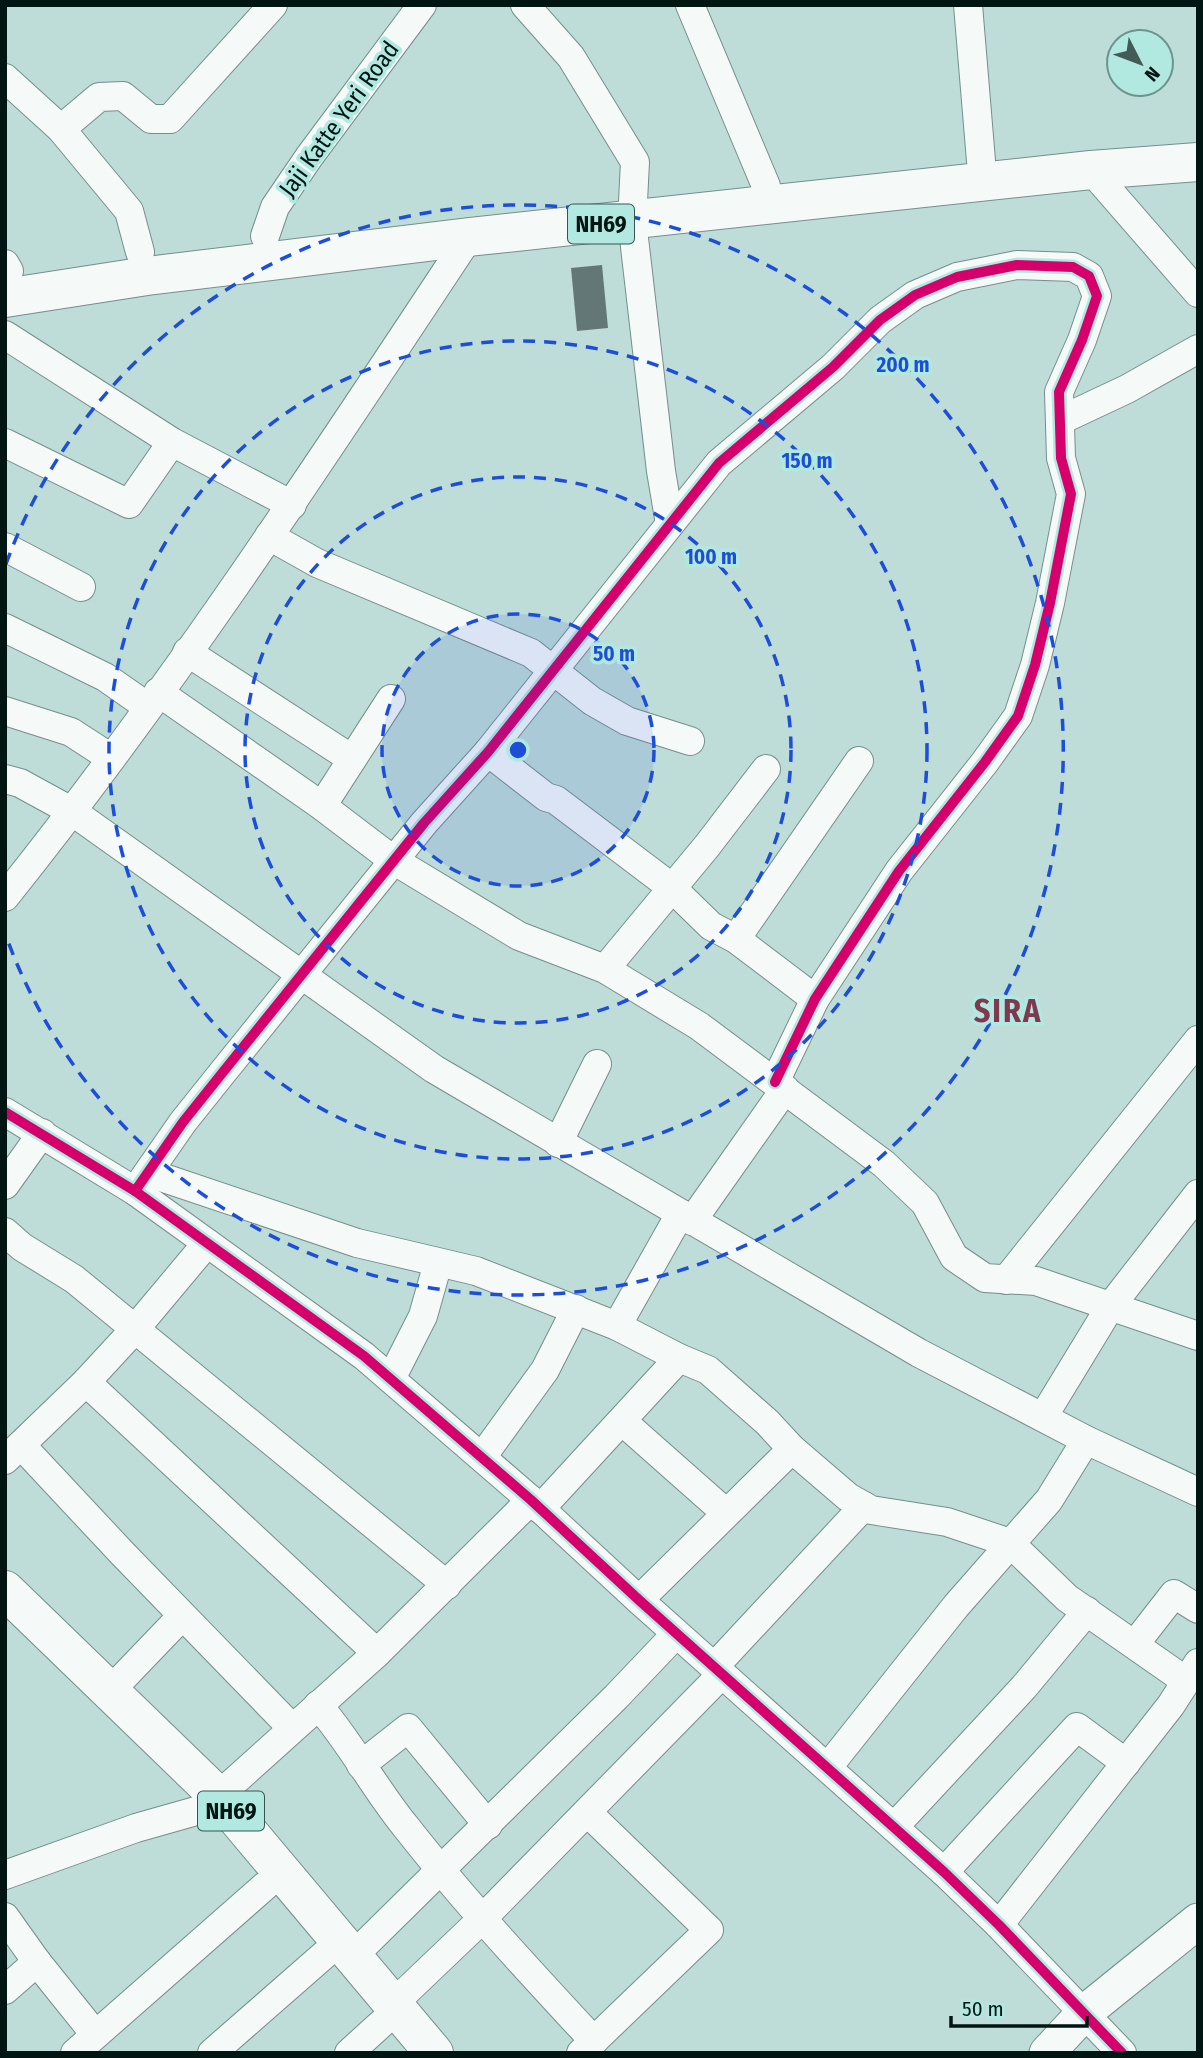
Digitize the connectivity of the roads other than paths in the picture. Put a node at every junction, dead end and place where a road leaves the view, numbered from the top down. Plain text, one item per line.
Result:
1 (274, 5) edge
2 (422, 5) edge
3 (524, 5) edge
4 (690, 5) edge
5 (968, 5) edge
6 (5, 78) edge
7 (61, 129) junction
8 (1198, 144) edge
9 (981, 161) junction
10 (1198, 162) edge
11 (1091, 170) junction
12 (766, 186) junction
13 (632, 209) junction
14 (265, 236) junction
15 (469, 237) junction
16 (140, 252) junction
17 (6, 276) edge
18 (1198, 293) edge
19 (5, 335) edge
20 (1198, 349) edge
21 (1062, 420) junction
22 (172, 442) junction
23 (5, 443) edge
24 (292, 505) junction
25 (670, 524) junction
26 (269, 536) junction
27 (5, 547) edge
28 (82, 587) dead end
29 (5, 628) edge
30 (187, 652) junction
31 (553, 671) junction
32 (153, 699) junction
33 (391, 699) dead end
34 (5, 711) edge
35 (690, 741) dead end
36 (488, 752) junction
37 (111, 758) junction
38 (352, 759) junction
39 (859, 761) dead end
40 (766, 769) dead end
41 (5, 779) edge
42 (322, 806) junction
43 (73, 812) junction
44 (393, 860) junction
45 (671, 887) junction
46 (5, 897) edge
47 (736, 939) junction
48 (605, 969) junction
49 (304, 974) junction
50 (815, 999) junction
51 (1198, 1040) edge
52 (597, 1064) dead end
53 (780, 1085) junction
54 (5, 1112) edge
55 (42, 1133) junction
56 (558, 1143) junction
57 (142, 1182) junction
58 (5, 1185) edge
59 (1198, 1194) edge
60 (686, 1218) junction
61 (5, 1232) edge
62 (207, 1243) junction
63 (439, 1263) junction
64 (1006, 1280) junction
65 (1110, 1307) junction
66 (576, 1309) junction
67 (617, 1326) junction
68 (135, 1329) junction
69 (1198, 1336) edge
70 (679, 1358) junction
71 (391, 1379) junction
72 (86, 1382) junction
73 (1043, 1417) junction
74 (622, 1421) junction
75 (1086, 1440) junction
76 (792, 1449) junction
77 (13, 1452) edge
78 (482, 1457) junction
79 (1198, 1492) edge
80 (536, 1505) junction
81 (864, 1506) junction
82 (726, 1513) junction
83 (1010, 1543) junction
84 (447, 1586) junction
85 (5, 1590) edge
86 (639, 1600) junction
87 (1198, 1609) edge
88 (1087, 1611) junction
89 (182, 1615) junction
90 (5, 1618) edge
91 (676, 1634) junction
92 (1135, 1643) junction
93 (377, 1653) junction
94 (718, 1670) junction
95 (1192, 1672) edge
96 (111, 1690) junction
97 (318, 1705) junction
98 (292, 1728) junction
99 (1126, 1763) junction
100 (361, 1765) junction
101 (828, 1767) junction
102 (211, 1802) junction
103 (587, 1812) junction
104 (488, 1825) junction
105 (894, 1827) junction
106 (441, 1869) junction
107 (944, 1872) junction
108 (5, 1875) edge
109 (265, 1886) junction
110 (5, 1917) edge
111 (481, 1920) junction
112 (1198, 1921) edge
113 (999, 1925) junction
114 (338, 1956) junction
115 (37, 1962) junction
116 (5, 1990) edge
117 (387, 2013) junction
118 (1084, 2013) junction
119 (85, 2043) edge
120 (588, 2047) edge
121 (212, 2053) edge
122 (349, 2053) edge
123 (407, 2053) edge
124 (434, 2053) edge
125 (1047, 2053) edge
126 (1122, 2053) edge

1 - 7 street
2 - 14 street, Jaji Katte Yeri Road
3 - 13 street
4 - 12 street
5 - 9 street
6 - 7 street
7 - 16 street
8 - 9 highway, NH69
9 - 12 highway, NH69
10 - 11 highway, NH69
11 - 13 highway, NH69
11 - 18 street
12 - 13 highway, NH69
13 - 14 highway, NH69
13 - 15 highway, NH69
13 - 25 street
14 - 16 highway, NH69
15 - 17 highway, NH69
15 - 24 street
16 - 17 highway, NH69
19 - 22 street
20 - 21 street
21 - 25 street
21 - 50 street
22 - 23 street
22 - 24 street
24 - 26 street
25 - 31 street
26 - 30 street
26 - 31 street
27 - 28 street
29 - 32 street
30 - 32 street
30 - 38 street
31 - 35 street
31 - 36 street
32 - 37 street
32 - 42 street
33 - 38 street
34 - 37 street
36 - 44 street
36 - 45 street
37 - 43 street
38 - 42 street
39 - 47 street
40 - 45 street
41 - 43 street
42 - 44 street
43 - 46 street
43 - 49 street
44 - 48 street
44 - 49 street
45 - 47 street
45 - 48 street
47 - 50 street
48 - 53 street
49 - 56 street
49 - 57 street
50 - 53 street
51 - 64 street
52 - 56 street
53 - 60 street
53 - 64 street
54 - 55 street
55 - 57 street
55 - 58 street
56 - 60 street
57 - 62 street
57 - 63 street
59 - 65 street
60 - 67 street
60 - 73 street
61 - 68 street
62 - 68 street
62 - 71 street
63 - 66 street
63 - 71 street
64 - 65 street
65 - 69 street
65 - 73 street
66 - 67 street
66 - 78 street
67 - 70 street
68 - 72 street
68 - 84 street
70 - 74 street
70 - 76 street
71 - 78 street
72 - 77 street
72 - 93 street
73 - 75 street
74 - 80 street
74 - 82 street
75 - 79 street
75 - 83 street
76 - 81 street
76 - 82 street
77 - 89 street
78 - 80 street
80 - 84 street
80 - 86 street
81 - 83 street
81 - 94 street
82 - 86 street
83 - 88 street
83 - 101 street
84 - 93 street
85 - 96 highway, NH69
86 - 91 street
87 - 92 street
88 - 92 street
88 - 105 street
89 - 96 street
89 - 98 street
90 - 102 highway, NH69
91 - 94 street
91 - 104 street
92 - 95 street
93 - 97 street
94 - 101 street
94 - 103 street
95 - 99 street
96 - 102 highway, NH69
97 - 98 street
97 - 100 street
98 - 102 street
99 - 107 street
99 - 113 street
100 - 104 street
100 - 106 street
101 - 105 street
102 - 108 street
102 - 109 highway, NH69
102 - 114 highway, NH69
103 - 111 street
103 - 120 street
104 - 106 street
105 - 107 street
106 - 111 street
106 - 114 street
107 - 113 street
109 - 114 highway, NH69
109 - 119 street
110 - 115 street
111 - 117 street
111 - 120 street
112 - 118 main road
113 - 118 street
114 - 117 highway, NH69
114 - 121 street
115 - 116 street
115 - 119 street
117 - 122 street
117 - 123 highway, NH69
117 - 124 highway, NH69
118 - 125 main road
118 - 126 street

